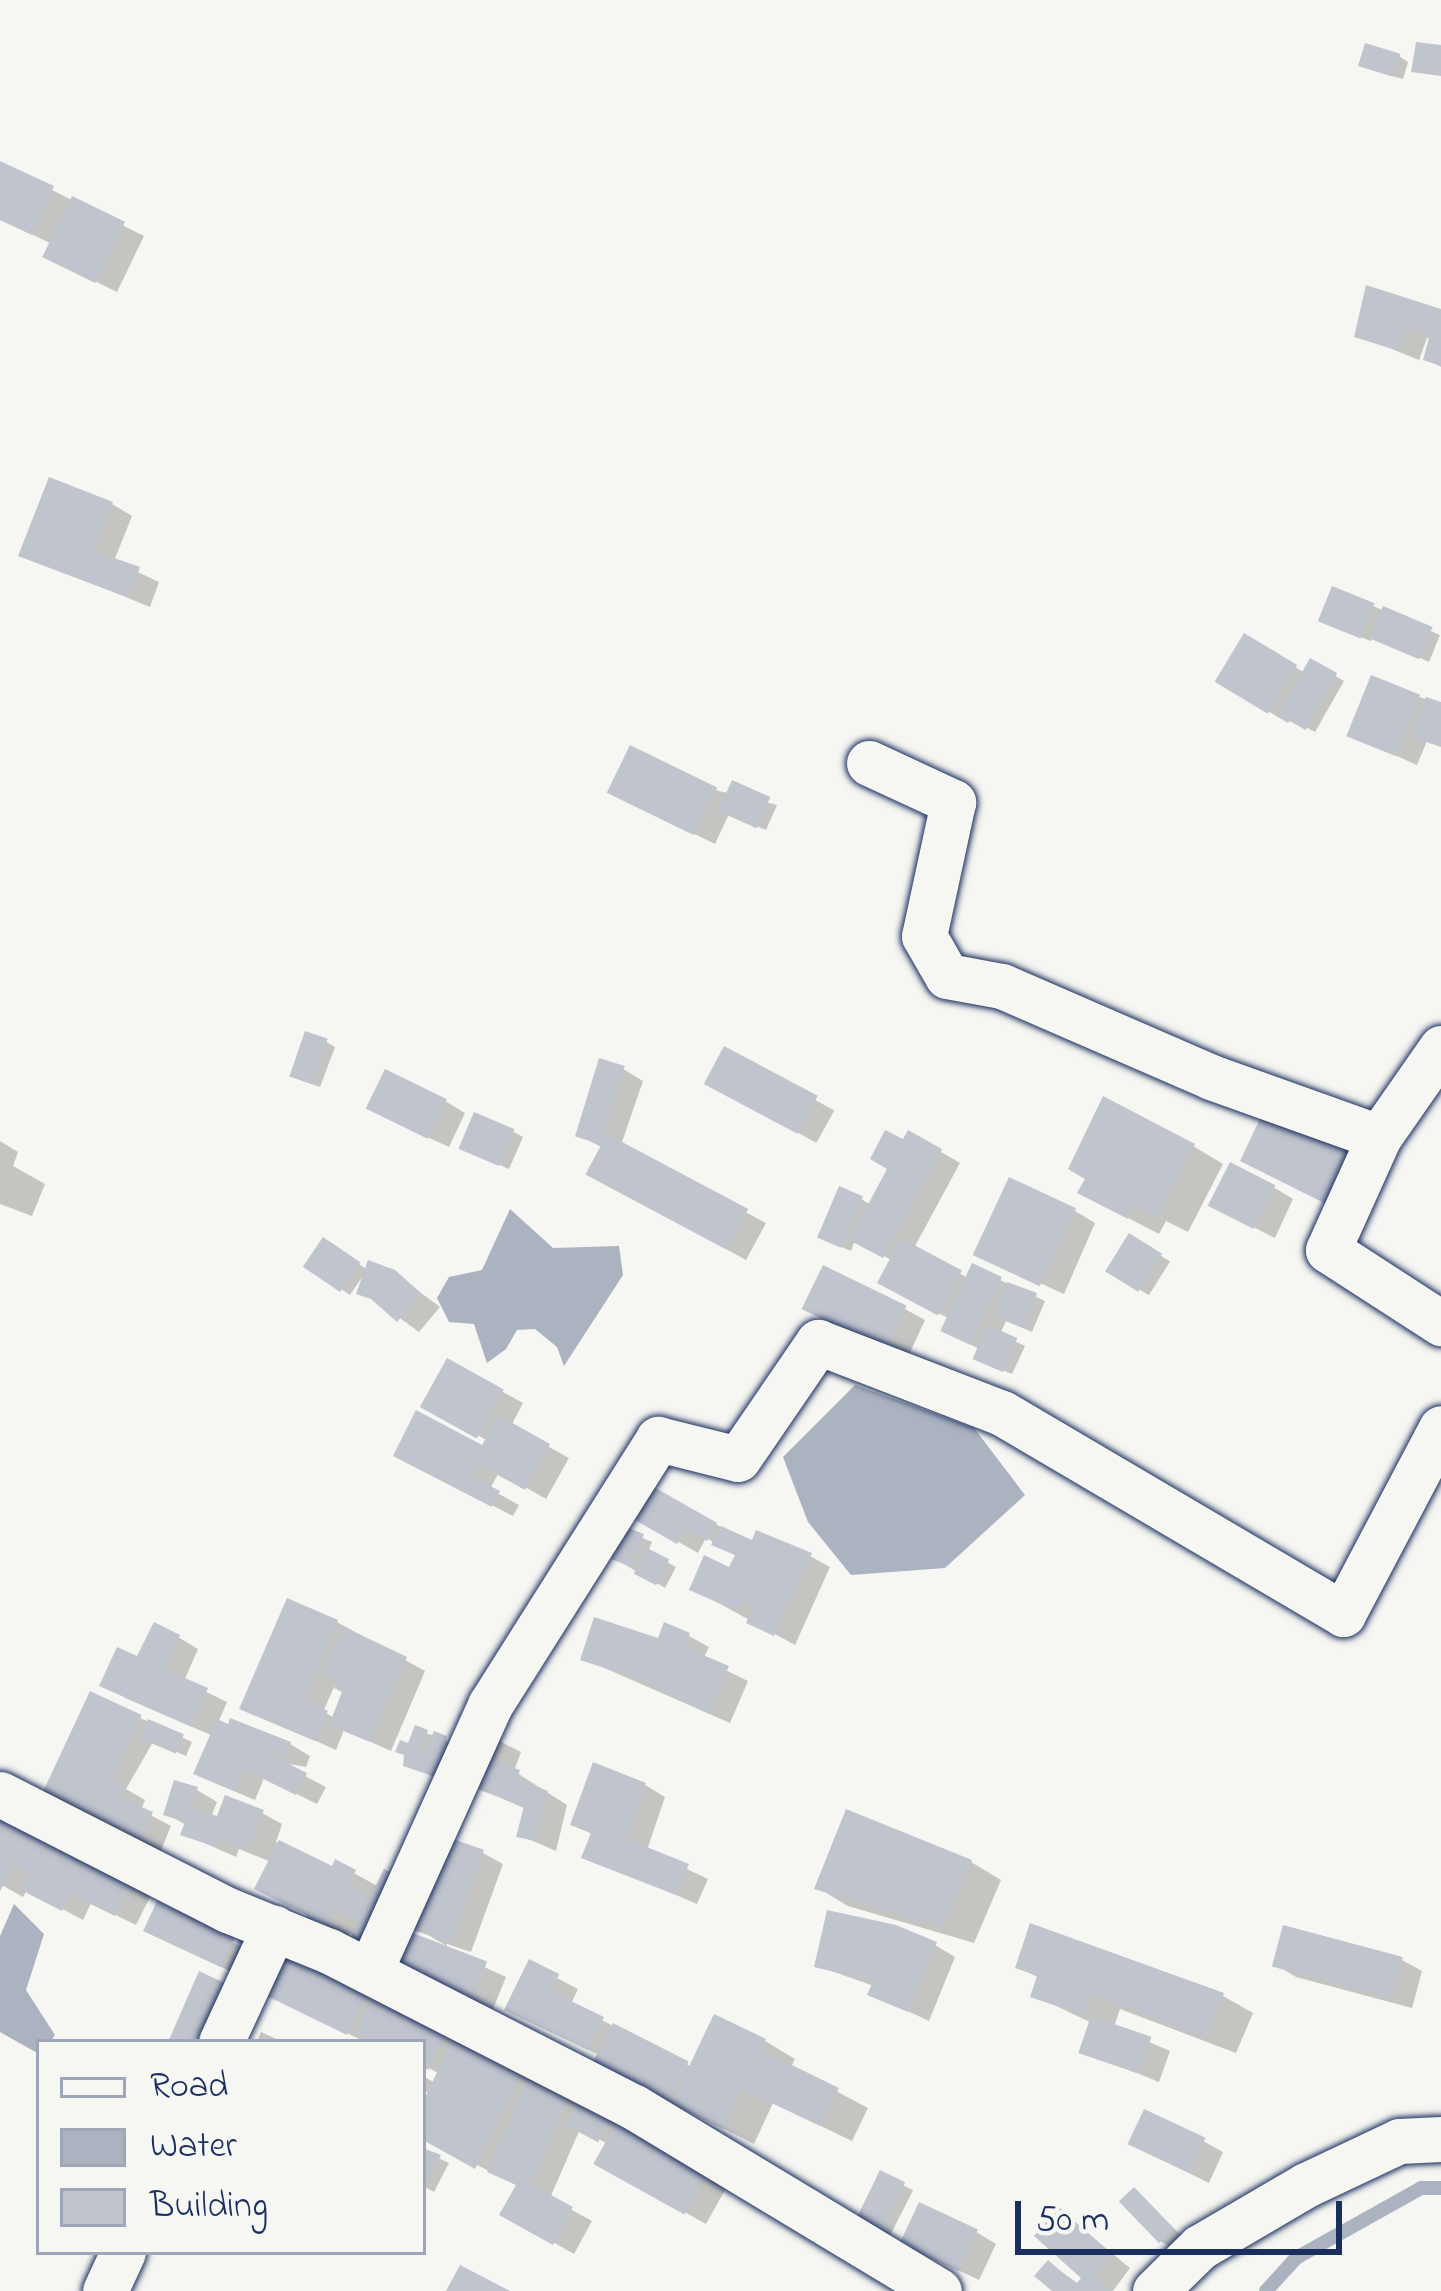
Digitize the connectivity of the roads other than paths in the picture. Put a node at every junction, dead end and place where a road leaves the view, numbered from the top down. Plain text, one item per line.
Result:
1 (868, 763) dead end
2 (1441, 1048) edge
3 (1379, 1137) junction
4 (1441, 1323) edge
5 (1441, 1428) edge
6 (0, 1794) edge
7 (274, 1928) junction
8 (370, 1971) junction
9 (222, 2039) edge
10 (1441, 2139) edge
11 (122, 2255) edge
12 (105, 2291) edge
13 (939, 2291) edge
14 (1155, 2291) edge

1 - 3 street
2 - 3 street
3 - 4 street
5 - 8 street
6 - 7 street
7 - 8 street
7 - 9 street
8 - 13 street
10 - 14 street
11 - 12 street

